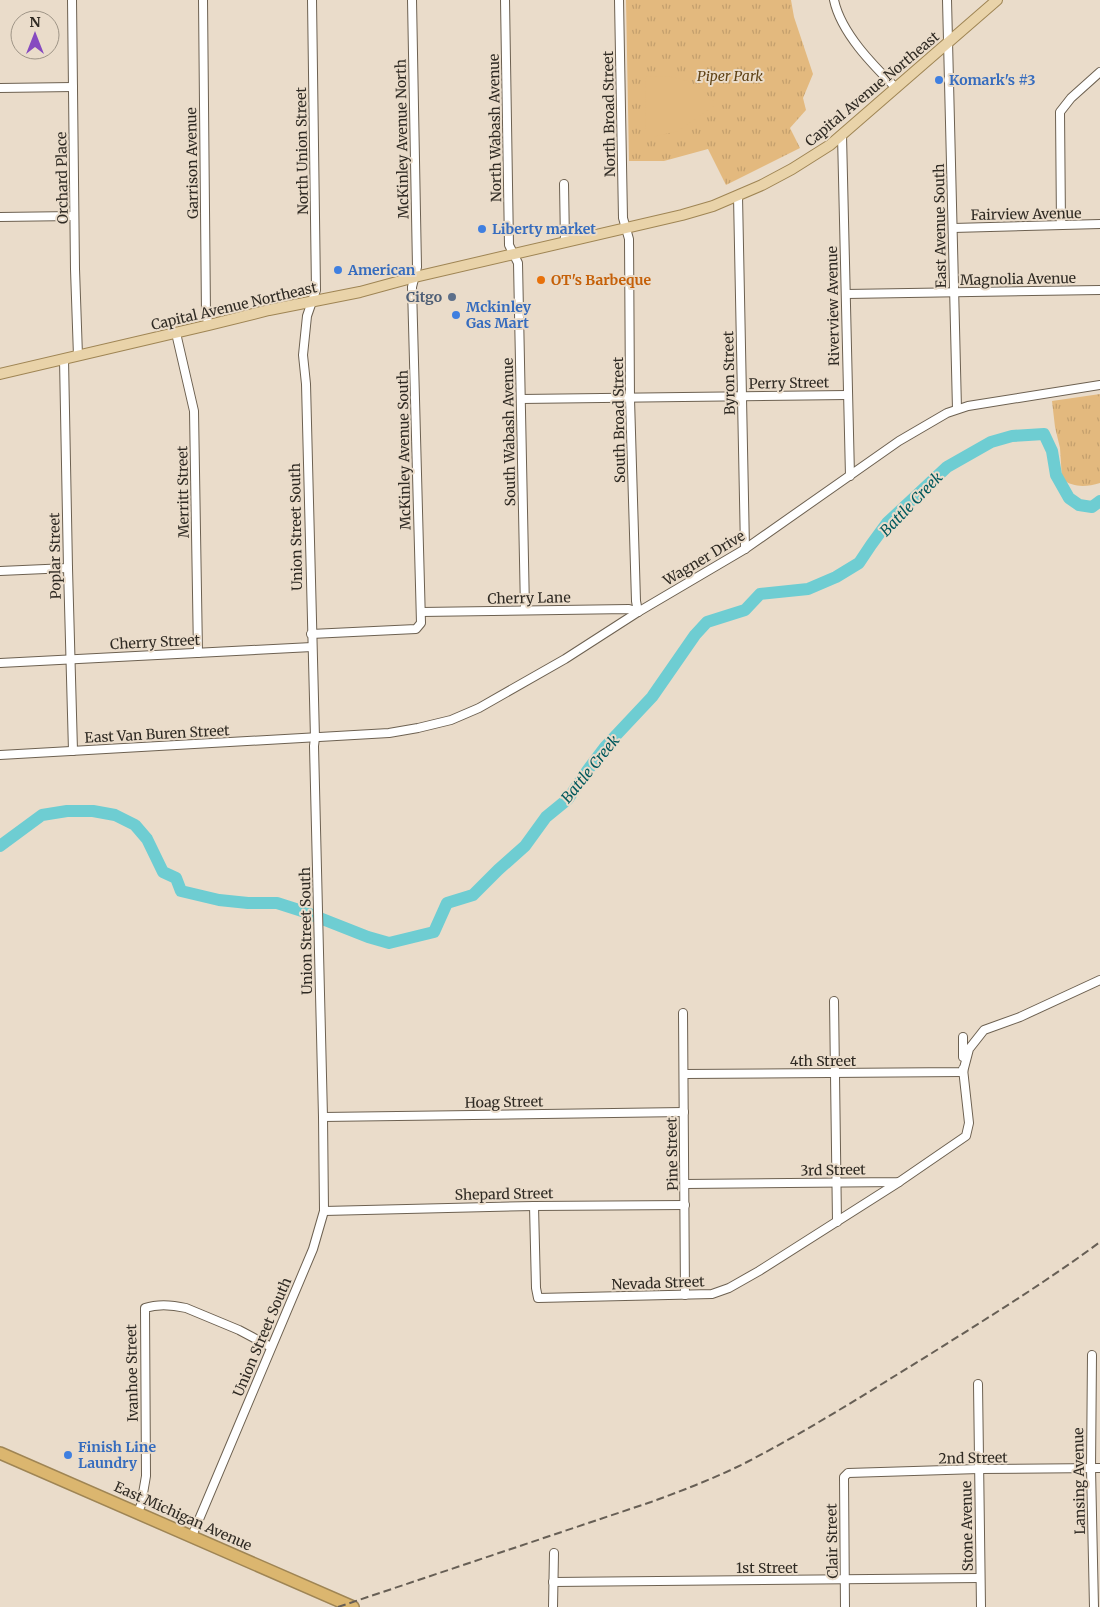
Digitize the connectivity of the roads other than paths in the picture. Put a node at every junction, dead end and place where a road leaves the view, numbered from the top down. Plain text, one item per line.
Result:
1 (72, 0) edge
2 (203, 0) edge
3 (312, 0) edge
4 (412, 0) edge
5 (505, 0) edge
6 (619, 0) edge
7 (834, 0) edge
8 (947, 0) edge
9 (997, 0) edge
10 (948, 43) junction
11 (1100, 72) edge
12 (73, 87) junction
13 (0, 88) edge
14 (896, 88) junction
15 (842, 135) junction
16 (564, 184) dead end
17 (738, 196) junction
18 (74, 216) junction
19 (0, 217) edge
20 (1100, 224) edge
21 (1061, 225) junction
22 (626, 228) junction
23 (953, 228) junction
24 (565, 242) junction
25 (514, 254) junction
26 (415, 277) junction
27 (1100, 290) edge
28 (954, 292) junction
29 (846, 294) junction
30 (312, 302) junction
31 (209, 326) junction
32 (176, 333) junction
33 (78, 356) junction
34 (64, 359) junction
35 (0, 374) edge
36 (1100, 385) edge
37 (848, 395) junction
38 (741, 396) junction
39 (630, 399) junction
40 (521, 400) junction
41 (957, 409) junction
42 (850, 476) junction
43 (745, 549) junction
44 (68, 568) junction
45 (0, 572) edge
46 (525, 610) junction
47 (421, 612) junction
48 (638, 612) junction
49 (312, 634) junction
50 (312, 647) junction
51 (198, 653) junction
52 (70, 659) junction
53 (0, 663) edge
54 (315, 738) junction
55 (73, 751) junction
56 (0, 755) edge
57 (1100, 980) edge
58 (834, 1001) dead end
59 (683, 1013) dead end
60 (963, 1037) dead end
61 (963, 1072) junction
62 (684, 1074) junction
63 (835, 1074) junction
64 (684, 1112) junction
65 (323, 1117) junction
66 (899, 1182) junction
67 (836, 1183) junction
68 (685, 1184) junction
69 (685, 1205) junction
70 (534, 1206) junction
71 (324, 1211) junction
72 (837, 1222) junction
73 (685, 1295) junction
74 (271, 1347) junction
75 (1092, 1355) dead end
76 (978, 1384) dead end
77 (0, 1453) edge
78 (1091, 1468) junction
79 (1100, 1468) edge
80 (979, 1469) junction
81 (846, 1474) joint
82 (138, 1512) junction
83 (192, 1536) junction
84 (554, 1553) dead end
85 (980, 1578) junction
86 (845, 1579) junction
87 (553, 1582) junction
88 (353, 1607) edge
89 (553, 1607) edge
90 (845, 1607) edge
91 (981, 1607) edge
92 (1094, 1607) edge

1 - 12 street, Orchard Place
2 - 31 street, Garrison Avenue
3 - 30 street, North Union Street
4 - 26 street, McKinley Avenue North
5 - 25 street, North Wabash Avenue
6 - 22 street, North Broad Street
7 - 14 street
8 - 10 street, East Avenue South
9 - 10 main road, Capital Avenue Northeast
10 - 14 main road, Capital Avenue Northeast
10 - 23 street, East Avenue South
11 - 21 street
12 - 13 street
12 - 18 street, Orchard Place
14 - 15 main road, Capital Avenue Northeast
15 - 17 main road, Capital Avenue Northeast
15 - 29 street, Riverview Avenue
16 - 24 street
17 - 22 main road, Capital Avenue Northeast
17 - 38 street, Byron Street
18 - 19 street
18 - 33 street, Orchard Place
20 - 21 street, Fairview Avenue
21 - 23 street, Fairview Avenue
22 - 24 main road, Capital Avenue Northeast
22 - 39 street, South Broad Street
23 - 28 street, East Avenue South
24 - 25 main road, Capital Avenue Northeast
25 - 26 main road, Capital Avenue Northeast
25 - 40 street, South Wabash Avenue
26 - 30 main road, Capital Avenue Northeast
26 - 47 street, McKinley Avenue South
27 - 28 street, Magnolia Avenue
28 - 29 street, Magnolia Avenue
28 - 41 street, East Avenue South
29 - 37 street, Riverview Avenue
30 - 31 main road, Capital Avenue Northeast
30 - 49 street, Union Street South
31 - 32 main road, Capital Avenue Northeast
32 - 33 main road, Capital Avenue Northeast
32 - 51 street, Merritt Street
33 - 34 main road, Capital Avenue Northeast
34 - 35 main road, Capital Avenue Northeast
34 - 44 street, Poplar Street
36 - 41 street, Wagner Drive
37 - 38 street, Perry Street
37 - 42 street, Riverview Avenue
38 - 39 street, Perry Street
38 - 43 street, Byron Street
39 - 40 street, Perry Street
39 - 48 street, South Broad Street
40 - 46 street, South Wabash Avenue
41 - 42 street, Wagner Drive
42 - 43 street, Wagner Drive
43 - 48 street, Wagner Drive
44 - 45 street
44 - 52 street, Poplar Street
46 - 47 street, Cherry Lane
46 - 48 street, Cherry Lane
47 - 49 street, McKinley Avenue South
48 - 54 street, Wagner Drive
49 - 50 street, Union Street South
50 - 51 street, Cherry Street
50 - 54 street, Union Street South
51 - 52 street, Cherry Street
52 - 53 street, Cherry Street
52 - 55 street, Poplar Street
54 - 55 street, East Van Buren Street
54 - 65 street, Union Street South
55 - 56 street, East Van Buren Street
57 - 61 street
58 - 63 street
59 - 62 street, Pine Street
60 - 61 street
61 - 63 street, 4th Street
61 - 66 street
62 - 63 street, 4th Street
62 - 64 street, Pine Street
63 - 67 street
64 - 65 street, Hoag Street
64 - 68 street, Pine Street
65 - 71 street, Union Street South
66 - 67 street, 3rd Street
66 - 72 street, Nevada Street
67 - 68 street, 3rd Street
67 - 72 street
68 - 69 street, Pine Street
69 - 70 street, Shepard Street
69 - 73 street, Pine Street
70 - 71 street, Shepard Street
70 - 73 street, Nevada Street
71 - 74 street, Union Street South
72 - 73 street, Nevada Street
74 - 82 street, Ivanhoe Street
74 - 83 street, Union Street South
75 - 78 street, Lansing Avenue
76 - 80 street, Stone Avenue
77 - 82 highway, East Michigan Avenue
78 - 79 street, 2nd Street
78 - 80 street, 2nd Street
78 - 92 street, Lansing Avenue
80 - 81 street, 2nd Street
80 - 85 street, Stone Avenue
81 - 86 street, Clair Street
82 - 83 highway, East Michigan Avenue
83 - 88 highway, East Michigan Avenue
84 - 87 street
85 - 86 street, 1st Street
85 - 91 street, Stone Avenue
86 - 87 street, 1st Street
86 - 90 street, Clair Street
87 - 89 street

